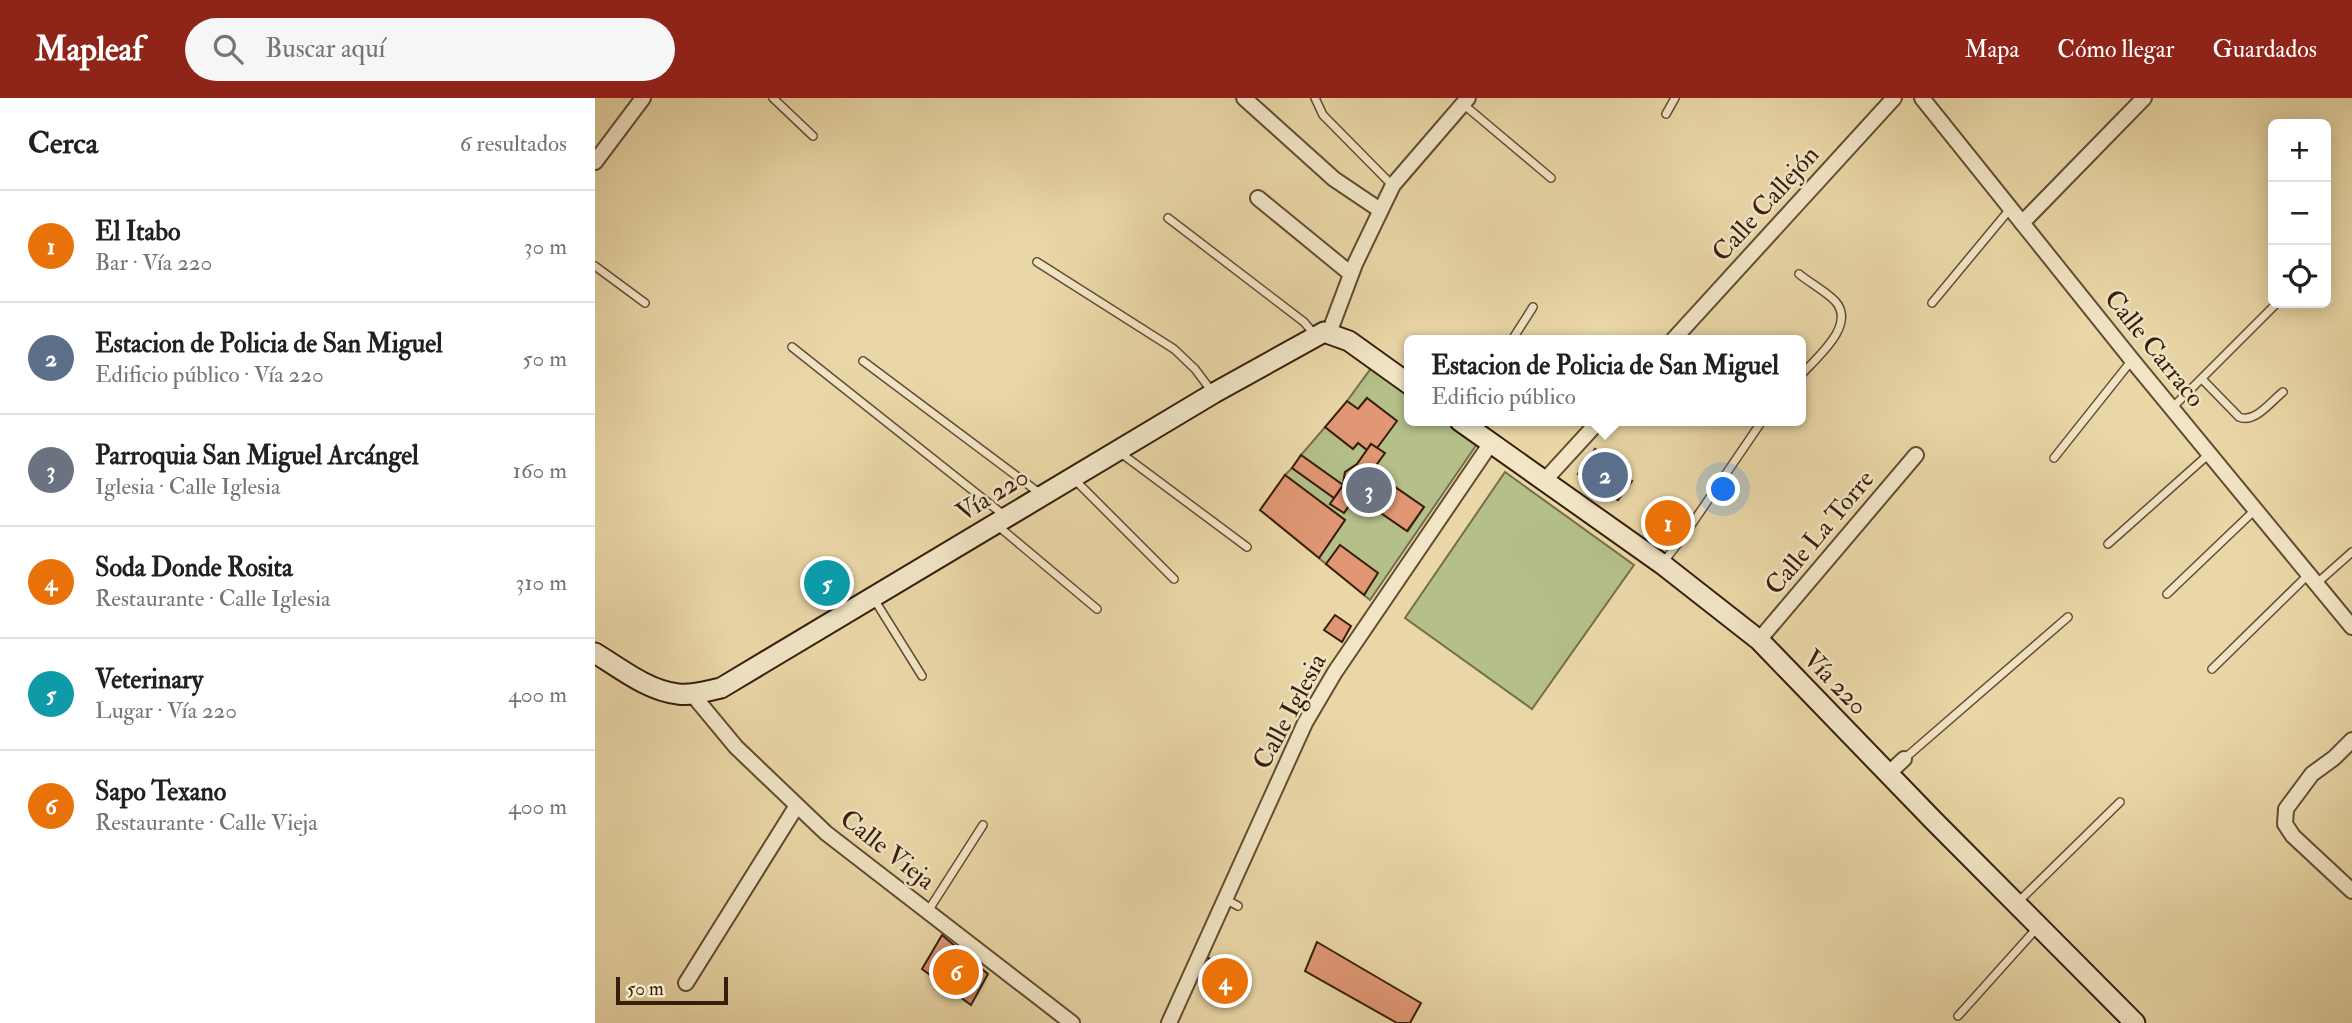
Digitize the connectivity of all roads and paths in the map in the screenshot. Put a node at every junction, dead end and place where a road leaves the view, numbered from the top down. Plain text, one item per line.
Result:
1 (643, 98) edge
2 (773, 98) edge
3 (1244, 98) edge
4 (1315, 98) edge
5 (1675, 98) edge
6 (1894, 98) edge
7 (1922, 98) edge
8 (2144, 98) edge
9 (1466, 101) edge
10 (1666, 114) dead end
11 (813, 136) dead end
12 (595, 162) edge
13 (1551, 178) dead end
14 (1393, 185) junction
15 (1258, 198) dead end
16 (2010, 208) junction
17 (1380, 209) junction
18 (1168, 218) dead end
19 (2022, 223) junction
20 (1037, 262) dead end
21 (595, 266) edge
22 (1351, 274) junction
23 (1799, 274) dead end
24 (645, 303) dead end
25 (1932, 303) dead end
26 (1533, 307) dead end
27 (2272, 308) edge
28 (1322, 334) junction
29 (1515, 335) edge
30 (1678, 335) edge
31 (792, 347) dead end
32 (2132, 360) junction
33 (863, 361) dead end
34 (1806, 369) edge
35 (2202, 379) junction
36 (1404, 380) edge
37 (2283, 392) dead end
38 (1214, 393) junction
39 (2172, 409) junction
40 (1468, 426) edge
41 (1594, 426) edge
42 (1759, 426) edge
43 (1491, 443) junction
44 (1117, 450) junction
45 (2209, 454) junction
46 (1916, 455) dead end
47 (2054, 458) dead end
48 (1072, 477) junction
49 (1544, 481) junction
50 (1042, 495) junction
51 (2255, 510) junction
52 (1000, 520) junction
53 (2108, 544) dead end
54 (1247, 547) dead end
55 (2352, 552) edge
56 (1662, 564) junction
57 (1174, 579) dead end
58 (2312, 580) junction
59 (2167, 594) dead end
60 (872, 596) junction
61 (1097, 609) dead end
62 (2068, 617) dead end
63 (2352, 627) edge
64 (1759, 640) junction
65 (595, 653) edge
66 (2212, 669) dead end
67 (922, 676) dead end
68 (692, 694) junction
69 (2352, 740) edge
70 (1904, 759) joint
71 (1888, 774) junction
72 (2120, 802) dead end
73 (796, 807) junction
74 (983, 825) dead end
75 (2352, 891) edge
76 (2017, 903) junction
77 (927, 912) junction
78 (2039, 925) junction
79 (686, 983) dead end
80 (1958, 1016) dead end
81 (1072, 1023) edge
82 (1169, 1023) edge
83 (2135, 1023) edge

1 - 12 street
2 - 11 lane
3 - 17 street
4 - 14 lane
5 - 10 lane
6 - 30 street, Calle Callejón
7 - 16 street, Calle Carraco
8 - 19 street
9 - 13 lane
9 - 14 street
14 - 17 street
15 - 22 street
16 - 19 street, Calle Carraco
16 - 25 lane
17 - 22 street
18 - 28 lane
19 - 32 street, Calle Carraco
20 - 38 lane
21 - 24 lane
22 - 28 street
23 - 34 lane
26 - 29 lane
27 - 35 lane
28 - 36 main road
28 - 38 main road, Vía 220
31 - 52 lane
32 - 39 street, Calle Carraco
32 - 47 lane
33 - 50 lane
35 - 37 lane
35 - 39 lane
38 - 44 main road, Vía 220
39 - 45 street, Calle Carraco
40 - 43 main road, Vía 220
41 - 49 street
42 - 56 lane
43 - 49 main road, Vía 220
43 - 82 street, Calle Iglesia
44 - 48 main road, Vía 220
44 - 54 lane
45 - 51 street, Calle Carraco
45 - 53 lane
46 - 64 street, Calle La Torre
48 - 50 main road, Vía 220
48 - 57 lane
49 - 56 main road, Vía 220
50 - 52 main road, Vía 220
51 - 58 street, Calle Carraco
51 - 59 lane
52 - 60 main road, Vía 220
52 - 61 lane
55 - 58 lane
56 - 64 main road, Vía 220
58 - 63 street, Calle Carraco
58 - 66 lane
60 - 67 lane
60 - 68 main road, Vía 220
62 - 70 lane
64 - 71 main road, Vía 220
65 - 68 main road, Vía 220
68 - 73 street, Calle Vieja
69 - 75 street
70 - 71 street
71 - 76 main road, Vía 220
72 - 76 lane
73 - 77 street, Calle Vieja
73 - 79 street
74 - 77 lane
76 - 78 main road, Vía 220
77 - 81 street, Calle Vieja
78 - 80 lane
78 - 83 main road, Vía 220

